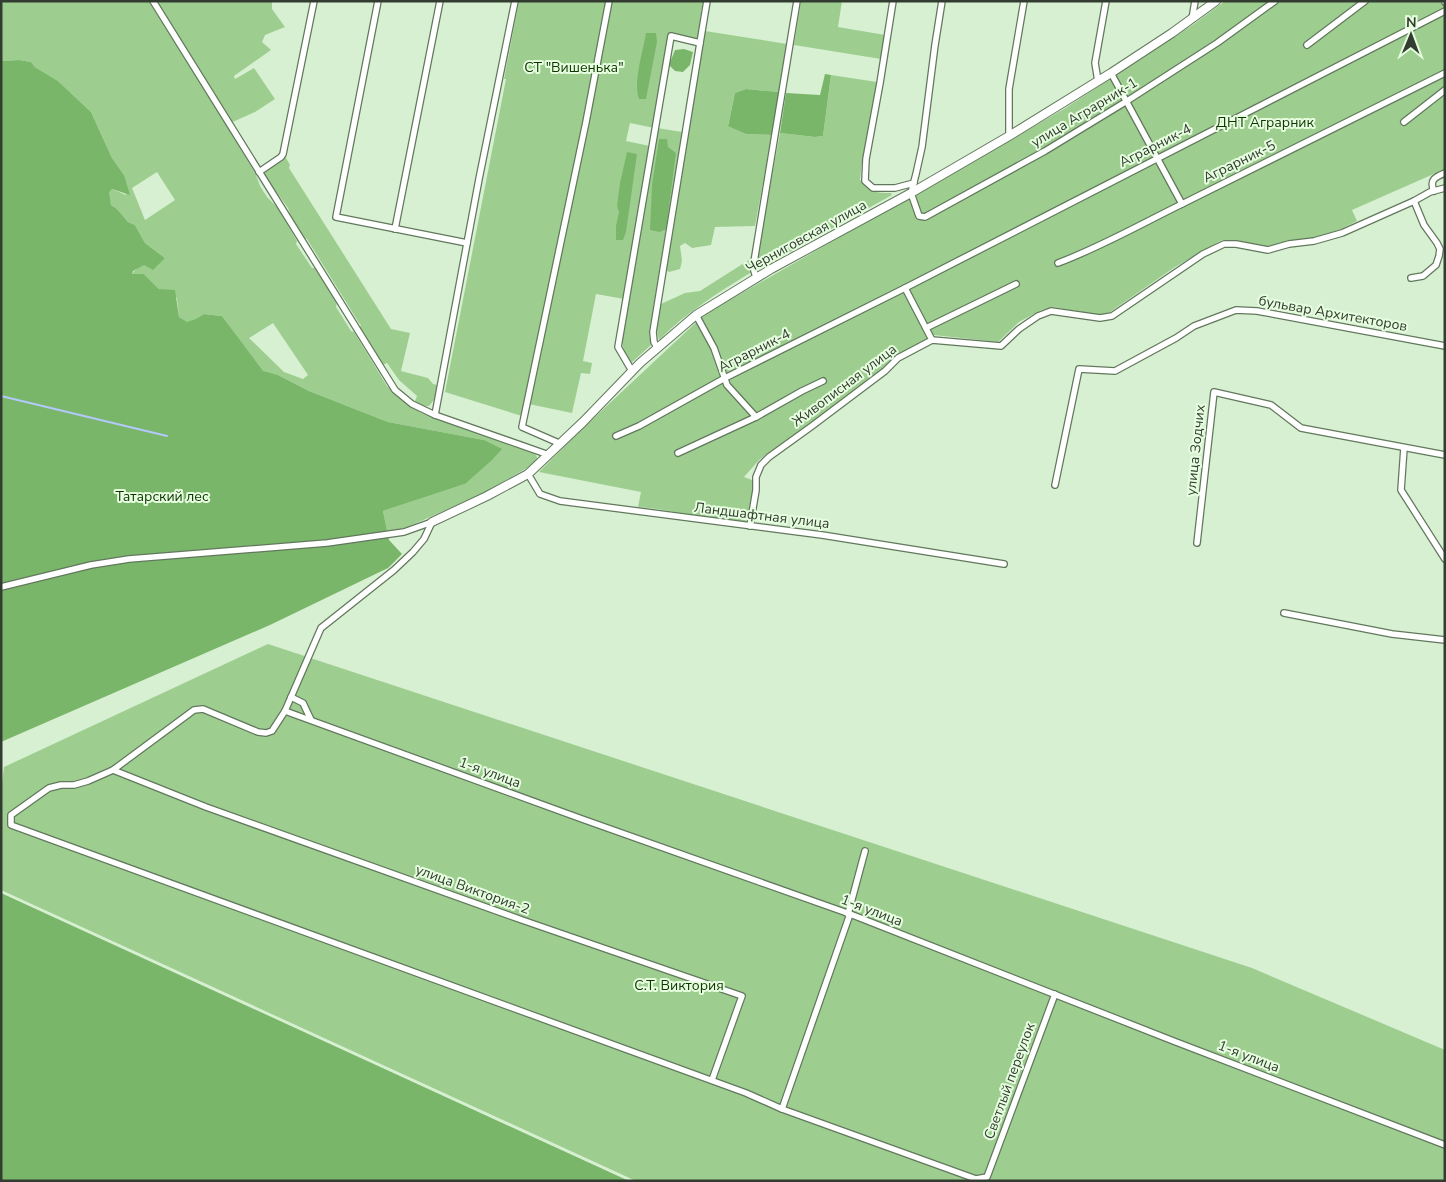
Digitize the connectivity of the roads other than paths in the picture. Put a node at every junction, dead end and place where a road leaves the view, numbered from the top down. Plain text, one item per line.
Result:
1 (153, 1) edge
2 (314, 1) edge
3 (378, 1) edge
4 (440, 1) edge
5 (515, 1) edge
6 (609, 1) edge
7 (707, 1) edge
8 (797, 1) edge
9 (892, 1) edge
10 (942, 1) edge
11 (1024, 1) edge
12 (1106, 1) edge
13 (1195, 1) edge
14 (1216, 1) edge
15 (1275, 1) edge
16 (1365, 1) edge
17 (1445, 11) edge
18 (1192, 19) junction
19 (700, 43) junction
20 (1307, 45) dead end
21 (1111, 72) junction
22 (1445, 73) edge
23 (1098, 81) junction
24 (1445, 90) edge
25 (1127, 101) junction
26 (1404, 122) dead end
27 (1009, 136) junction
28 (1158, 157) junction
29 (259, 172) junction
30 (1445, 173) edge
31 (914, 184) junction
32 (1445, 188) edge
33 (1434, 191) junction
34 (911, 193) junction
35 (1414, 201) junction
36 (1181, 202) junction
37 (395, 229) junction
38 (467, 243) junction
39 (1058, 263) dead end
40 (756, 277) junction
41 (1410, 278) dead end
42 (1016, 284) dead end
43 (905, 288) junction
44 (696, 315) junction
45 (926, 328) junction
46 (932, 340) junction
47 (1445, 346) edge
48 (657, 347) junction
49 (632, 371) junction
50 (724, 378) junction
51 (824, 381) dead end
52 (435, 415) junction
53 (756, 417) junction
54 (616, 436) dead end
55 (561, 444) junction
56 (1404, 448) junction
57 (678, 453) dead end
58 (549, 455) junction
59 (1445, 455) edge
60 (528, 474) junction
61 (1056, 485) dead end
62 (432, 522) junction
63 (750, 526) junction
64 (1197, 543) dead end
65 (1445, 559) edge
66 (1004, 564) dead end
67 (1, 588) edge
68 (1284, 613) dead end
69 (1445, 640) edge
70 (291, 697) junction
71 (285, 711) junction
72 (312, 720) junction
73 (113, 770) junction
74 (865, 851) dead end
75 (849, 914) junction
76 (1055, 994) junction
77 (712, 1080) junction
78 (782, 1109) junction
79 (1445, 1145) edge

1 - 29 street
2 - 29 street
3 - 37 street
4 - 37 street
5 - 38 street
6 - 55 street
7 - 19 street
8 - 40 street
9 - 31 street
10 - 31 street
11 - 27 street
12 - 23 street
13 - 18 street
14 - 18 street, Черниговская улица
15 - 25 street, улица Аграрник-1
16 - 20 street
17 - 28 street, Аграрник-4
18 - 21 street, Черниговская улица
19 - 48 street
19 - 49 street
21 - 23 street, Черниговская улица
21 - 25 street
22 - 36 street, Аграрник-5
23 - 27 street, Черниговская улица
24 - 26 street
25 - 28 street
25 - 34 street, улица Аграрник-1
27 - 34 street, Черниговская улица
28 - 36 street
28 - 43 street, Аграрник-4
29 - 52 street
30 - 33 street
31 - 34 street
32 - 33 street
33 - 35 street
34 - 40 street, Черниговская улица
35 - 41 street
35 - 46 street
36 - 39 street, Аграрник-5
37 - 38 street
38 - 52 street
40 - 44 street, Черниговская улица
42 - 45 street
43 - 45 street
43 - 50 street, Аграрник-4
44 - 48 street, Черниговская улица
44 - 50 street
45 - 46 street
46 - 63 street, Живописная улица
47 - 61 street, бульвар Архитекторов
48 - 49 street, Черниговская улица
49 - 55 street, Черниговская улица
50 - 53 street
50 - 54 street, Аграрник-4
51 - 53 street
52 - 58 street
53 - 57 street
55 - 58 street, Черниговская улица
56 - 59 street, улица Зодчих
56 - 64 street, улица Зодчих
56 - 65 street
58 - 60 street, Черниговская улица
60 - 62 street, Черниговская улица
60 - 63 street, Ландшафтная улица
62 - 67 street
62 - 70 street
63 - 66 street, Ландшафтная улица
68 - 69 street
70 - 71 street
70 - 72 street
71 - 72 street, 1-я улица
71 - 73 street
72 - 75 street, 1-я улица
73 - 77 street, улица Виктория-2
73 - 77 street
74 - 75 street
75 - 76 street, 1-я улица
75 - 78 street
76 - 78 street, Светлый переулок
76 - 79 street, 1-я улица
77 - 78 street

